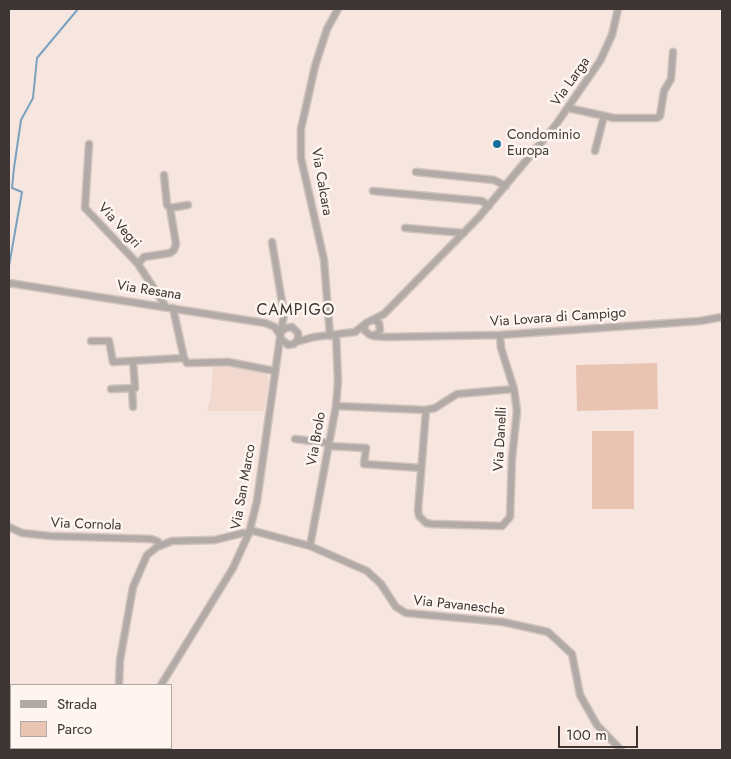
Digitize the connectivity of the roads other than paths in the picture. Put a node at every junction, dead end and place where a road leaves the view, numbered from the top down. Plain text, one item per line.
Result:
1 (338, 9) edge
2 (618, 9) edge
3 (673, 52) dead end
4 (568, 108) junction
5 (604, 116) junction
6 (89, 144) dead end
7 (595, 151) dead end
8 (416, 172) dead end
9 (164, 175) dead end
10 (506, 186) junction
11 (374, 191) dead end
12 (188, 205) dead end
13 (489, 206) junction
14 (170, 208) junction
15 (405, 228) dead end
16 (464, 233) junction
17 (272, 242) dead end
18 (138, 264) junction
19 (9, 283) edge
20 (166, 307) junction
21 (174, 308) junction
22 (722, 317) edge
23 (365, 324) junction
24 (378, 324) junction
25 (286, 331) junction
26 (336, 335) junction
27 (500, 335) junction
28 (372, 336) junction
29 (394, 336) junction
30 (316, 337) junction
31 (90, 341) dead end
32 (294, 343) junction
33 (184, 358) junction
34 (133, 361) junction
35 (277, 361) junction
36 (275, 371) junction
37 (132, 388) junction
38 (112, 389) dead end
39 (514, 389) junction
40 (336, 406) junction
41 (133, 407) dead end
42 (426, 410) junction
43 (295, 439) dead end
44 (329, 445) junction
45 (421, 468) junction
46 (9, 527) edge
47 (250, 532) junction
48 (161, 545) junction
49 (310, 546) junction
50 (119, 684) edge
51 (162, 684) edge
52 (620, 750) edge

1 - 26 street, Via Calcara
2 - 4 street, Via Larga
3 - 5 street
4 - 5 street
4 - 10 street, Via Larga
5 - 7 street
6 - 18 street, Via Vegri
8 - 10 street
9 - 14 street
10 - 13 street, Via Larga
11 - 13 street
12 - 14 street
13 - 16 street, Via Larga
14 - 18 street, Via Vegri
15 - 16 street
16 - 24 street, Via Larga
17 - 25 street
18 - 20 street, Via Vegri
19 - 20 street, Via Resana
20 - 21 street, Via Resana
21 - 25 street, Via Resana
21 - 33 street
22 - 27 street, Via Lovara di Campigo
23 - 24 street, Via Lovara di Campigo
23 - 26 street, Via Lovara di Campigo
23 - 28 street
24 - 28 street
24 - 29 street
25 - 30 street, Via Lovara di Campigo
25 - 32 street
25 - 32 street
25 - 35 street, Via San Marco
26 - 28 street, Via Lovara di Campigo
26 - 30 street, Via Lovara di Campigo
26 - 40 street, Via Brolo
27 - 29 street, Via Lovara di Campigo
27 - 39 street, Via Danelli
28 - 29 street, Via Lovara di Campigo
30 - 32 street, Via Lovara di Campigo
31 - 34 street
32 - 35 street, Via San Marco
33 - 34 street
33 - 36 street
34 - 37 street
35 - 36 street, Via San Marco
36 - 47 street, Via San Marco
37 - 38 street
37 - 41 street
39 - 42 street
39 - 45 street, Via Danelli
40 - 42 street
40 - 44 street, Via Brolo
42 - 45 street
43 - 44 street
44 - 45 street
44 - 49 street, Via Brolo
46 - 48 street, Via Cornola
47 - 48 street
47 - 49 street, Via Pavanesche
47 - 51 street, Via San Marco
48 - 50 street
49 - 52 street, Via Pavanesche

